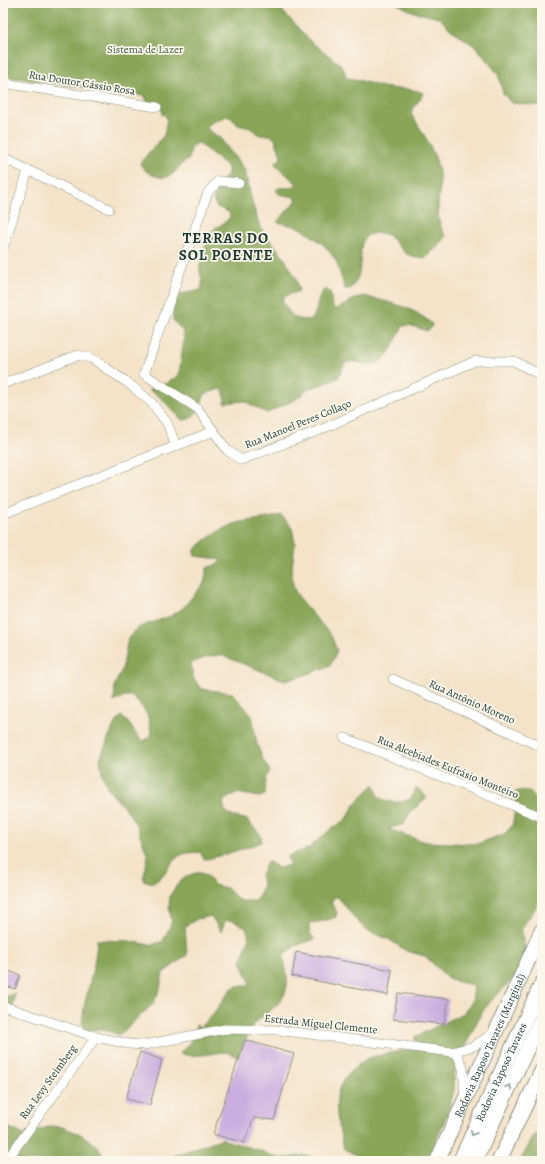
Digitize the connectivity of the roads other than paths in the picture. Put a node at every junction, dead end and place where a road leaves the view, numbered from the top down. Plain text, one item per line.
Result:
1 (3, 83) edge
2 (157, 107) dead end
3 (3, 158) edge
4 (28, 171) junction
5 (239, 183) dead end
6 (109, 209) dead end
7 (3, 248) edge
8 (542, 376) edge
9 (3, 384) edge
10 (214, 431) junction
11 (176, 446) junction
12 (3, 514) edge
13 (393, 679) dead end
14 (345, 738) dead end
15 (542, 747) edge
16 (542, 817) edge
17 (542, 930) edge
18 (542, 983) edge
19 (3, 1006) edge
20 (542, 1017) edge
21 (496, 1030) junction
22 (96, 1037) junction
23 (452, 1052) junction
24 (542, 1070) edge
25 (465, 1098) junction
26 (6, 1161) edge
27 (437, 1161) edge
28 (460, 1161) edge
29 (475, 1161) edge
30 (499, 1161) edge

1 - 2 street, Rua Doutor Cássio Rosa
3 - 4 street
4 - 6 street
4 - 7 street
5 - 10 street, Rua Manoel Peres Collaço
8 - 10 street, Rua Manoel Peres Collaço
9 - 11 street
10 - 11 street
11 - 12 street
13 - 15 street, Rua Antônio Moreno
14 - 16 street, Rua Alcebíades Eufrásio Monteiro
17 - 21 highway, Rodovia Raposo Tavares (Marginal)
18 -> 28 highway, Rodovia Raposo Tavares
19 - 22 street, Estrada Miguel Clemente
29 -> 20 highway, Rodovia Raposo Tavares
21 - 23 street, Estrada Miguel Clemente
21 - 25 highway, Rodovia Raposo Tavares (Marginal)
22 - 23 street, Estrada Miguel Clemente
22 - 26 street, Rua Levy Steimberg
23 - 25 street
24 - 30 highway
25 - 27 highway, Rodovia Raposo Tavares (Marginal)

